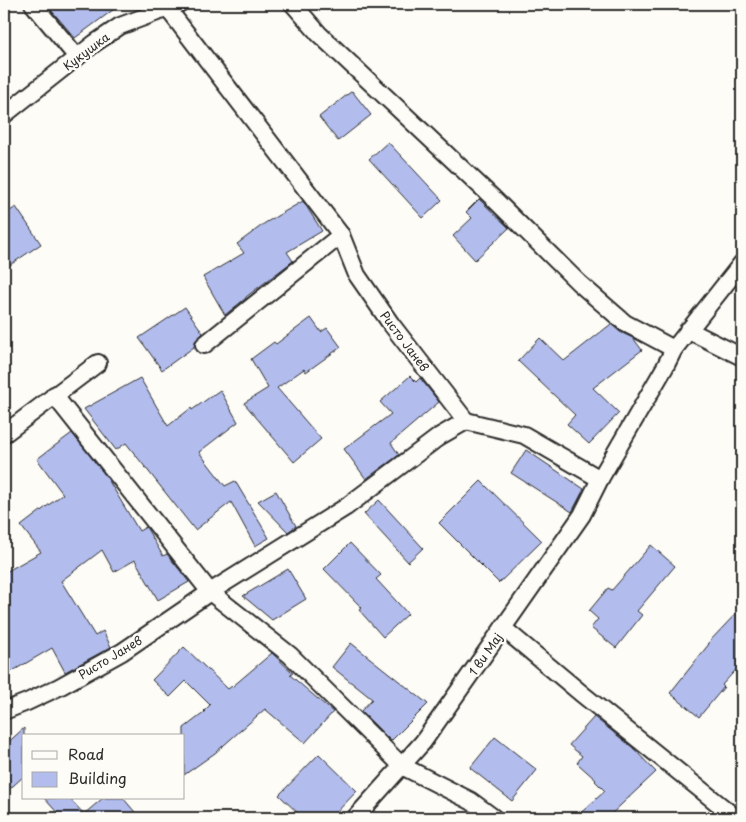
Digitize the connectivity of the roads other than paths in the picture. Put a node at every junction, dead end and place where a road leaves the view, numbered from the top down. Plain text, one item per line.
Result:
1 (33, 4) edge
2 (293, 4) edge
3 (173, 6) edge
4 (77, 57) junction
5 (4, 115) edge
6 (340, 235) junction
7 (742, 263) edge
8 (688, 330) junction
9 (204, 345) dead end
10 (674, 348) junction
11 (742, 357) edge
12 (98, 363) dead end
13 (54, 395) junction
14 (466, 421) junction
15 (4, 434) edge
16 (600, 479) junction
17 (210, 592) junction
18 (504, 628) junction
19 (5, 708) edge
20 (402, 766) junction
21 (355, 818) edge
22 (494, 818) edge
23 (736, 818) edge

1 - 4 street
2 - 10 street
3 - 4 street, Кукушка
3 - 6 street, Ристо Јанев
4 - 5 street, Кукушка
6 - 9 street
6 - 14 street, Ристо Јанев
7 - 8 street, 1 ви Мај
8 - 10 street, 1 ви Мај
8 - 11 street
10 - 16 street, 1 ви Мај
12 - 13 street
13 - 15 street
13 - 17 street
14 - 16 street
14 - 17 street, Ристо Јанев
16 - 18 street, 1 ви Мај
17 - 19 street, Ристо Јанев
17 - 20 street
18 - 20 street, 1 ви Мај
18 - 23 street
20 - 21 street, 1 ви Мај
20 - 22 street

